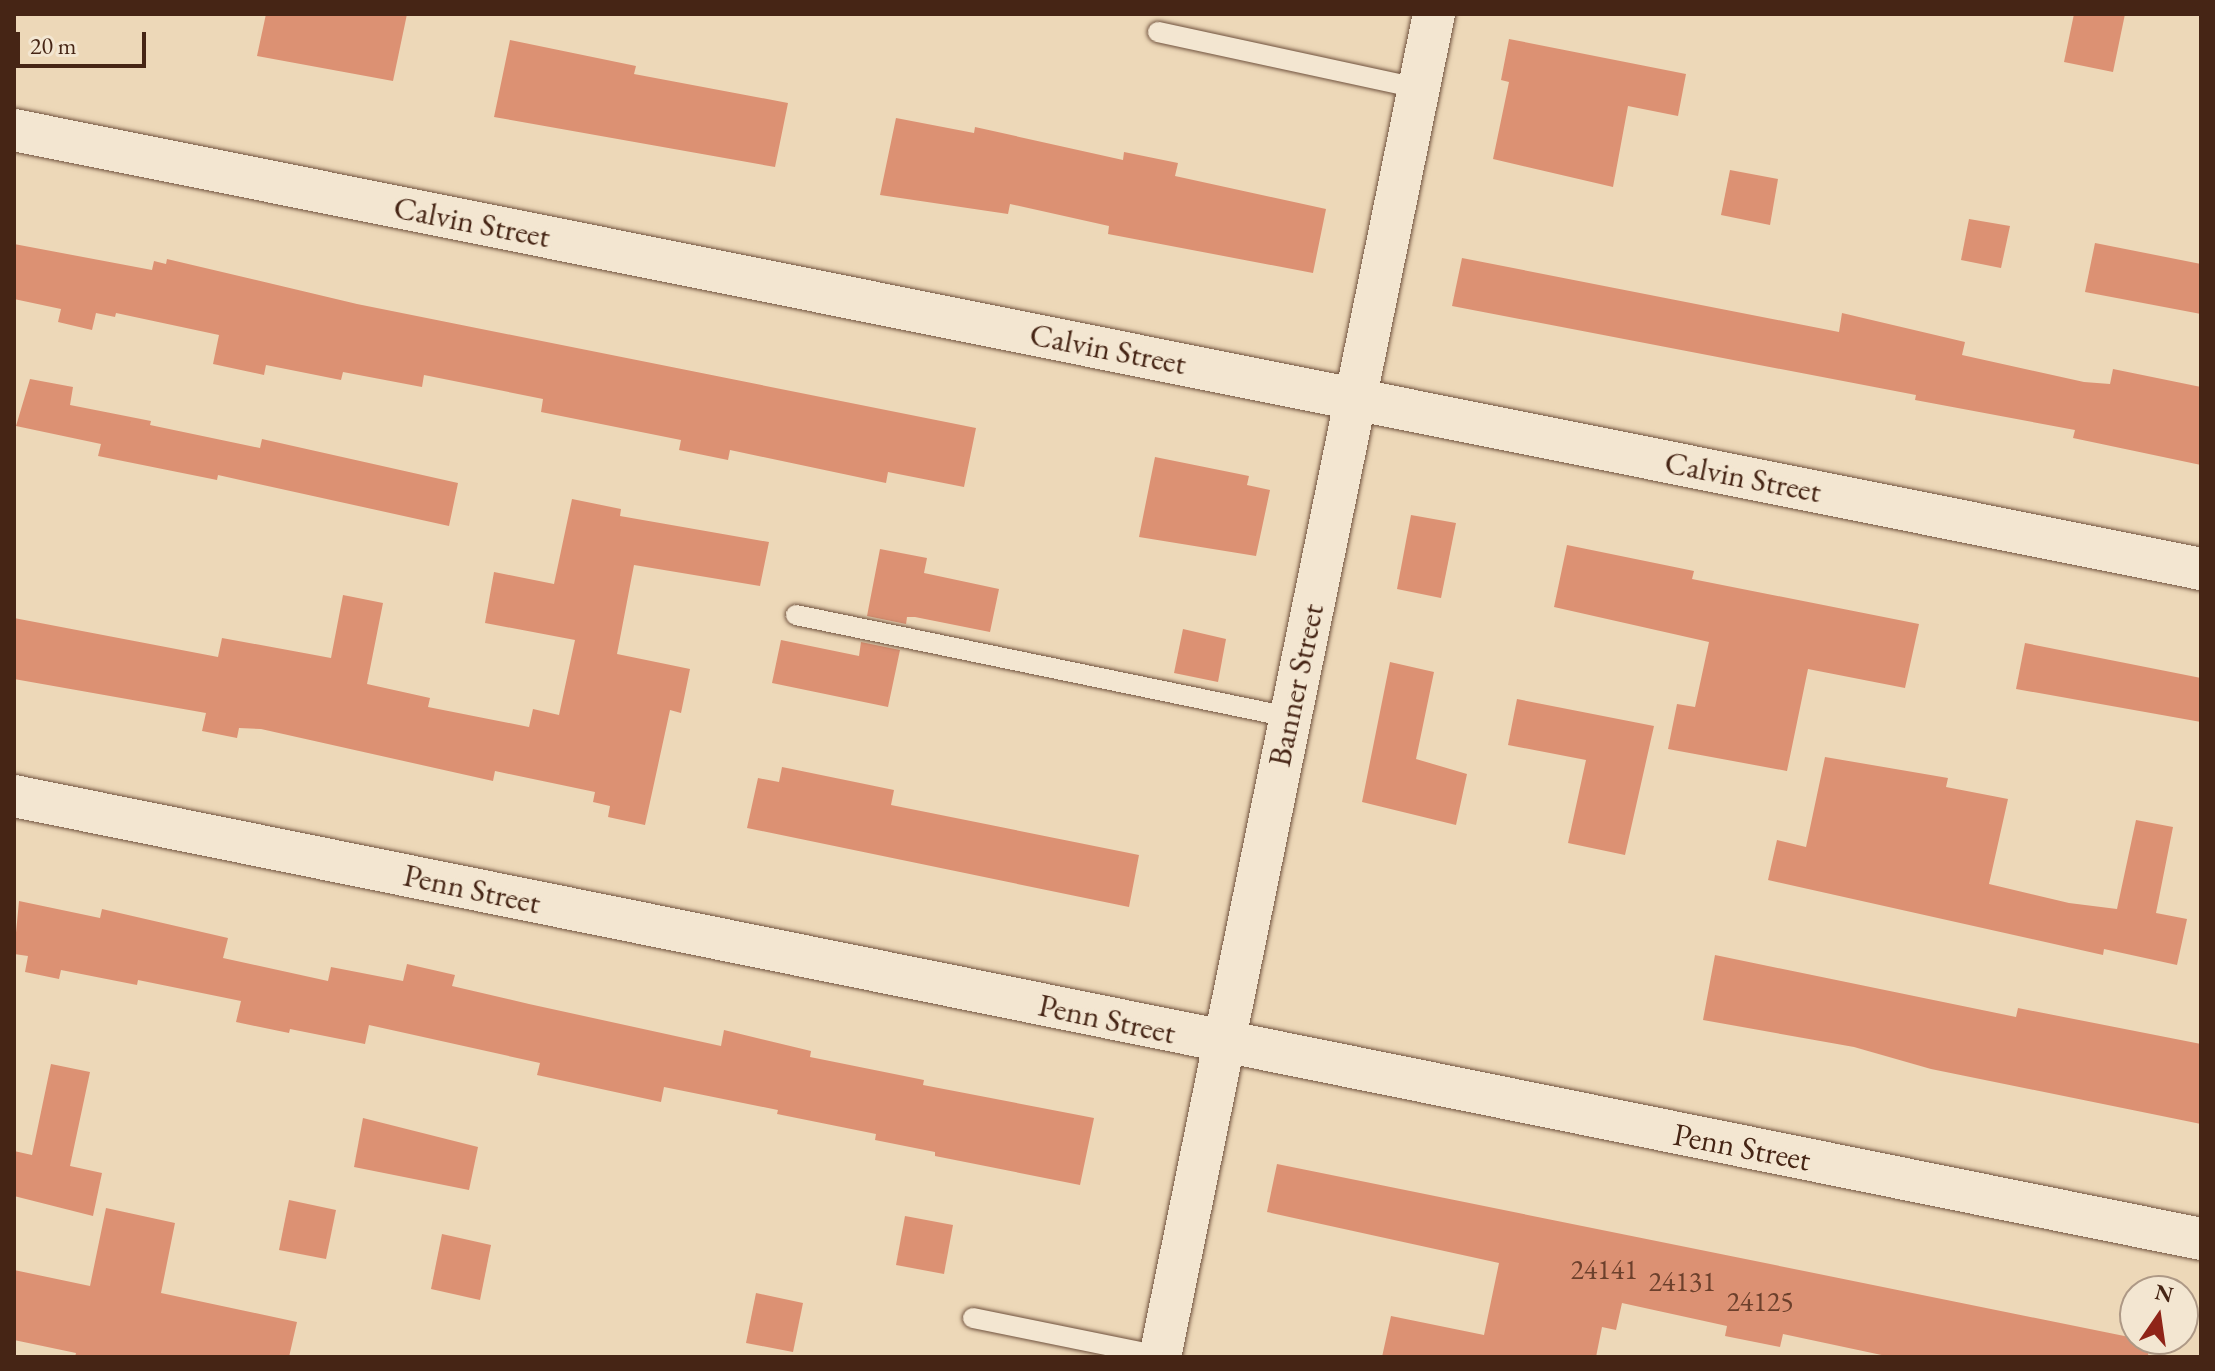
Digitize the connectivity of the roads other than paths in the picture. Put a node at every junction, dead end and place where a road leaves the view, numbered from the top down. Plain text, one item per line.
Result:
1 (1434, 14) edge
2 (1158, 32) dead end
3 (1418, 88) junction
4 (14, 130) edge
5 (1354, 398) junction
6 (2201, 569) edge
7 (796, 615) dead end
8 (1289, 717) junction
9 (14, 796) edge
10 (1223, 1042) junction
11 (2201, 1239) edge
12 (973, 1318) dead end
13 (1162, 1357) edge

1 - 3 street, Banner Street
2 - 3 lane
3 - 5 street, Banner Street
4 - 5 street, Calvin Street
5 - 6 street, Calvin Street
5 - 8 street, Banner Street
7 - 8 lane
8 - 10 street, Banner Street
9 - 10 street, Penn Street
10 - 11 street, Penn Street
10 - 13 street, Banner Street
12 - 13 lane

